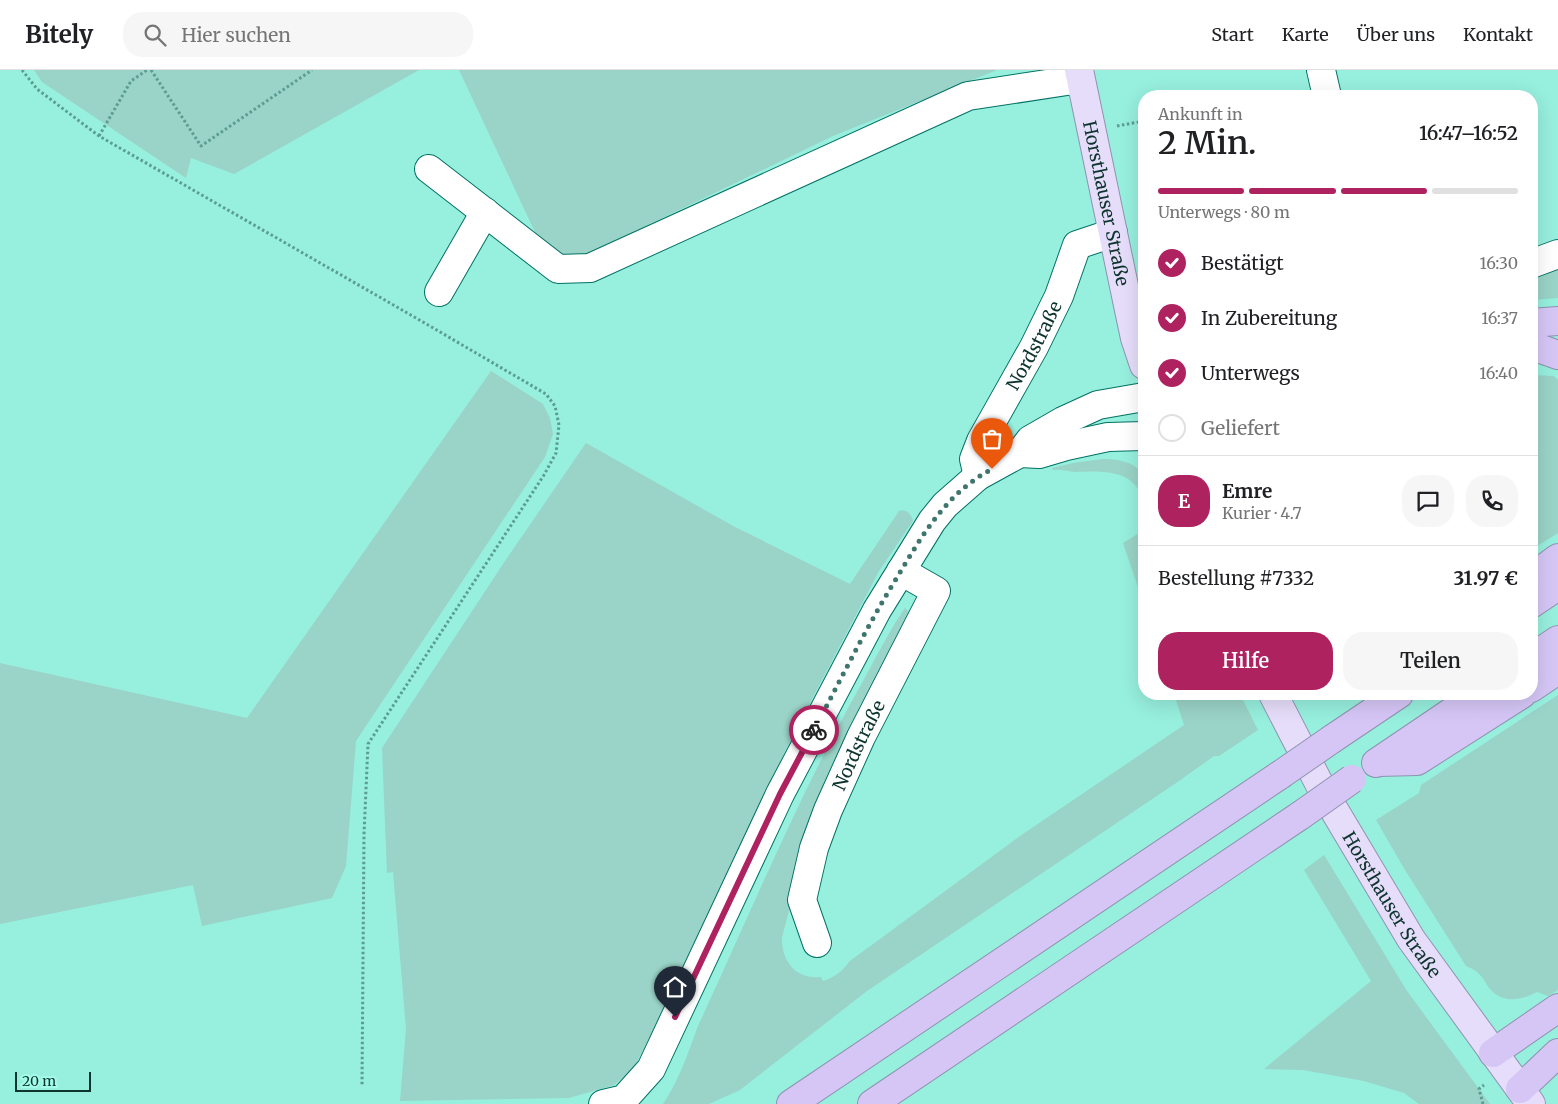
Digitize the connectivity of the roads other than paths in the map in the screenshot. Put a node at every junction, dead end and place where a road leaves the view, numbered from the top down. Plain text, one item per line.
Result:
1 (1321, 70) edge
2 (1080, 74) edge
3 (1326, 90) edge
4 (429, 168) dead end
5 (485, 212) junction
6 (1113, 233) junction
7 (1558, 254) edge
8 (1538, 261) edge
9 (439, 292) dead end
10 (1558, 321) edge
11 (1538, 322) edge
12 (1138, 347) edge
13 (1538, 349) edge
14 (1558, 355) edge
15 (1138, 399) edge
16 (1138, 436) edge
17 (1020, 453) junction
18 (978, 476) junction
19 (1558, 558) edge
20 (901, 571) junction
21 (1538, 573) edge
22 (1558, 586) edge
23 (1538, 599) edge
24 (1558, 640) edge
25 (1538, 653) edge
26 (1558, 670) edge
27 (1538, 683) edge
28 (1277, 700) edge
29 (1386, 700) edge
30 (1469, 700) edge
31 (1513, 700) edge
32 (1378, 762) junction
33 (818, 942) dead end
34 (1558, 1008) edge
35 (1493, 1053) junction
36 (1558, 1053) edge
37 (1526, 1097) edge
38 (603, 1104) edge
39 (791, 1104) edge
40 (872, 1104) edge

1 - 3 street
2 - 5 street
2 - 6 main road, Horsthauser Straße
4 - 5 street
5 - 9 street
6 - 12 main road, Horsthauser Straße
6 - 18 street, Nordstraße
7 - 8 street
10 - 11 highway
13 - 14 highway
15 - 17 street
16 - 17 street
17 - 18 street
18 - 20 street
19 - 21 highway
20 - 33 street, Nordstraße
20 - 38 street
22 - 23 highway
24 - 25 highway
26 - 27 highway
28 - 35 main road, Horsthauser Straße
29 - 39 highway, bridge
30 - 32 highway
31 - 32 highway
32 - 40 highway, bridge
34 - 35 highway
35 - 37 main road, Horsthauser Straße
36 - 37 highway

